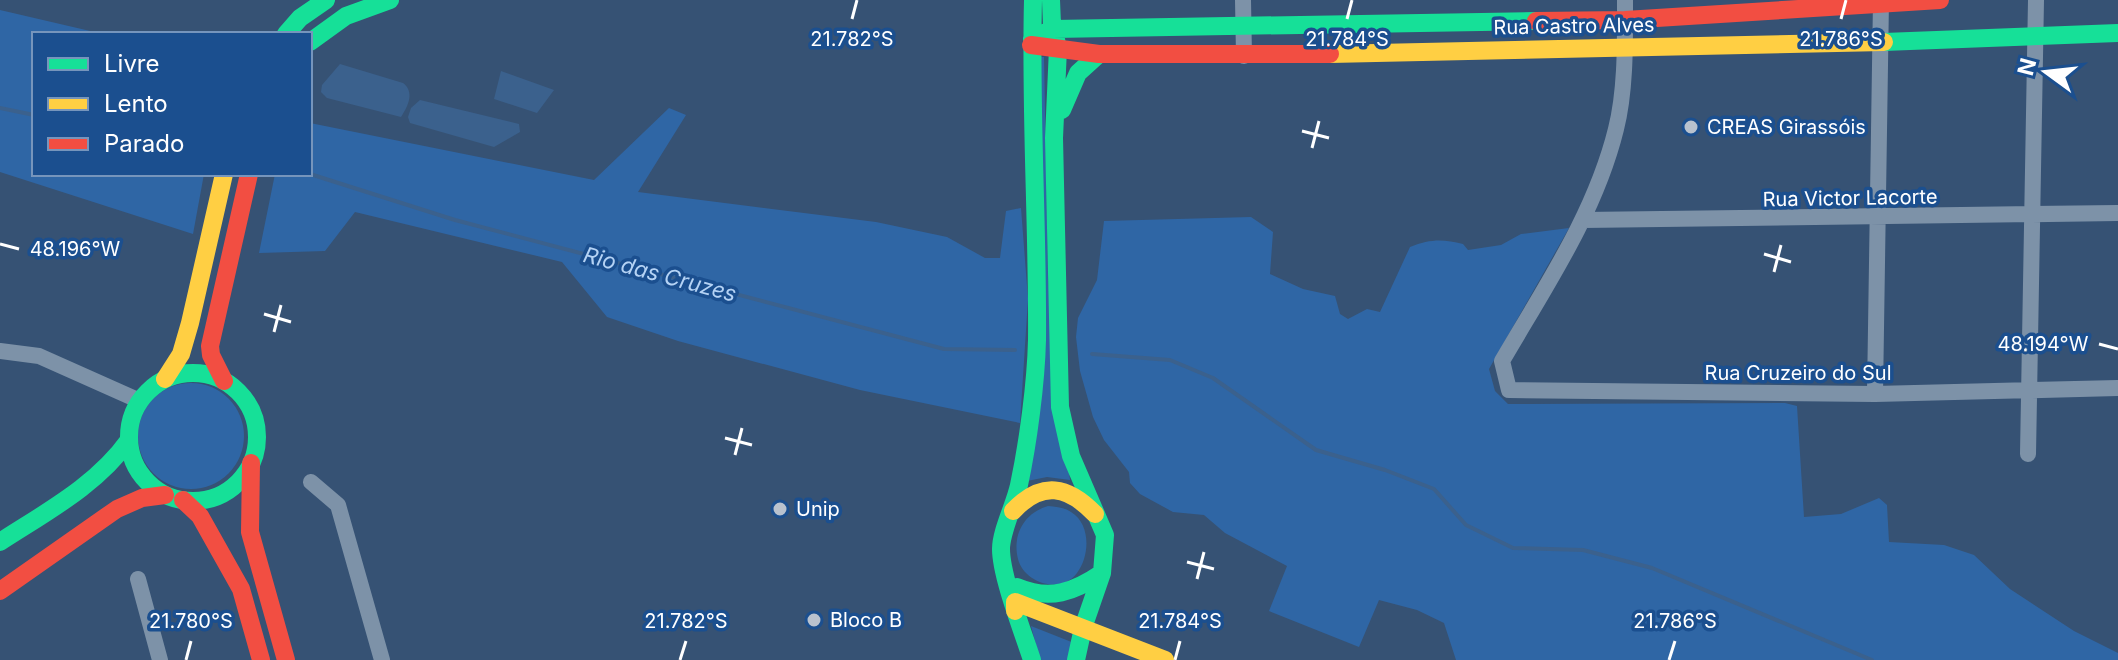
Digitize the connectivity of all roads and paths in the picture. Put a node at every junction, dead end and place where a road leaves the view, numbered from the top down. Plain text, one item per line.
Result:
1 (326, 0) edge
2 (390, 0) edge
3 (1033, 0) edge
4 (1051, 0) edge
5 (1243, 0) edge
6 (1625, 0) edge
7 (1940, 0) edge
8 (2036, 0) edge
9 (1881, 2) edge
10 (1625, 20) junction
11 (1243, 27) junction
12 (1178, 28) junction
13 (1053, 29) junction
14 (288, 32) edge
15 (2118, 33) edge
16 (2037, 36) junction
17 (312, 41) edge
18 (1031, 42) junction
19 (1881, 42) junction
20 (1624, 47) junction
21 (1058, 48) junction
22 (1099, 54) junction
23 (1179, 56) junction
24 (1244, 56) junction
25 (1054, 133) junction
26 (224, 176) edge
27 (249, 176) edge
28 (2118, 213) edge
29 (2034, 215) junction
30 (1877, 218) junction
31 (1583, 220) junction
32 (0, 351) edge
33 (165, 379) junction
34 (224, 381) junction
35 (2028, 388) junction
36 (2118, 388) edge
37 (1875, 394) junction
38 (140, 401) junction
39 (129, 440) junction
40 (2028, 454) dead end
41 (251, 462) junction
42 (311, 482) dead end
43 (174, 498) junction
44 (1013, 511) junction
45 (1099, 518) junction
46 (0, 542) edge
47 (1102, 573) junction
48 (138, 579) dead end
49 (1009, 583) junction
50 (0, 591) edge
51 (1094, 598) junction
52 (1015, 602) junction
53 (1083, 628) junction
54 (160, 660) edge
55 (261, 660) edge
56 (286, 660) edge
57 (382, 660) edge
58 (1017, 660) edge
59 (1032, 660) edge
60 (1076, 660) edge
61 (1093, 660) edge
62 (1165, 660) edge

1 - 14 main road
2 - 17 main road
3 - 18 main road
4 - 13 main road
5 - 11 street
6 - 10 street
7 - 9 main road, Rua Castro Alves
8 - 16 street
9 - 10 main road, Rua Castro Alves
9 - 19 street
10 - 11 main road, Rua Castro Alves
10 - 20 street
11 - 12 main road, Rua Castro Alves
11 - 24 street
12 - 13 main road, Rua Castro Alves
12 - 23 main road
13 - 18 main road, Rua Castro Alves
13 - 21 main road
15 - 16 main road, Rua Castro Alves
16 - 19 main road, Rua Castro Alves
16 - 29 street
18 - 21 main road, Rua Castro Alves
18 - 44 main road
19 - 20 main road, Rua Castro Alves
19 - 30 street
20 - 24 main road, Rua Castro Alves
20 - 31 street
21 - 22 main road, Rua Castro Alves
21 - 25 main road
22 - 23 main road, Rua Castro Alves
22 - 25 main road
23 - 24 main road, Rua Castro Alves
25 - 45 main road
26 - 33 main road
27 - 34 main road
28 - 29 street, Rua Victor Lacorte
29 - 30 street, Rua Victor Lacorte
29 - 35 street
30 - 31 street, Rua Victor Lacorte
30 - 37 street
31 - 37 street, Rua Cruzeiro do Sul
32 - 38 street
33 - 34 main road
33 - 38 main road
34 - 41 main road
35 - 36 street, Rua Cruzeiro do Sul
35 - 37 street, Rua Cruzeiro do Sul
35 - 40 street
38 - 39 main road
39 - 43 main road
39 - 46 main road
41 - 43 main road
41 - 56 main road
42 - 57 street
43 - 50 main road
43 - 55 main road
44 - 45 main road
44 - 49 main road
45 - 47 main road
47 - 49 main road
47 - 51 main road
48 - 54 street
49 - 52 main road
51 - 53 main road
51 - 62 main road
52 - 53 main road
52 - 58 main road
52 - 59 main road
53 - 60 main road
53 - 61 main road
53 - 62 main road

